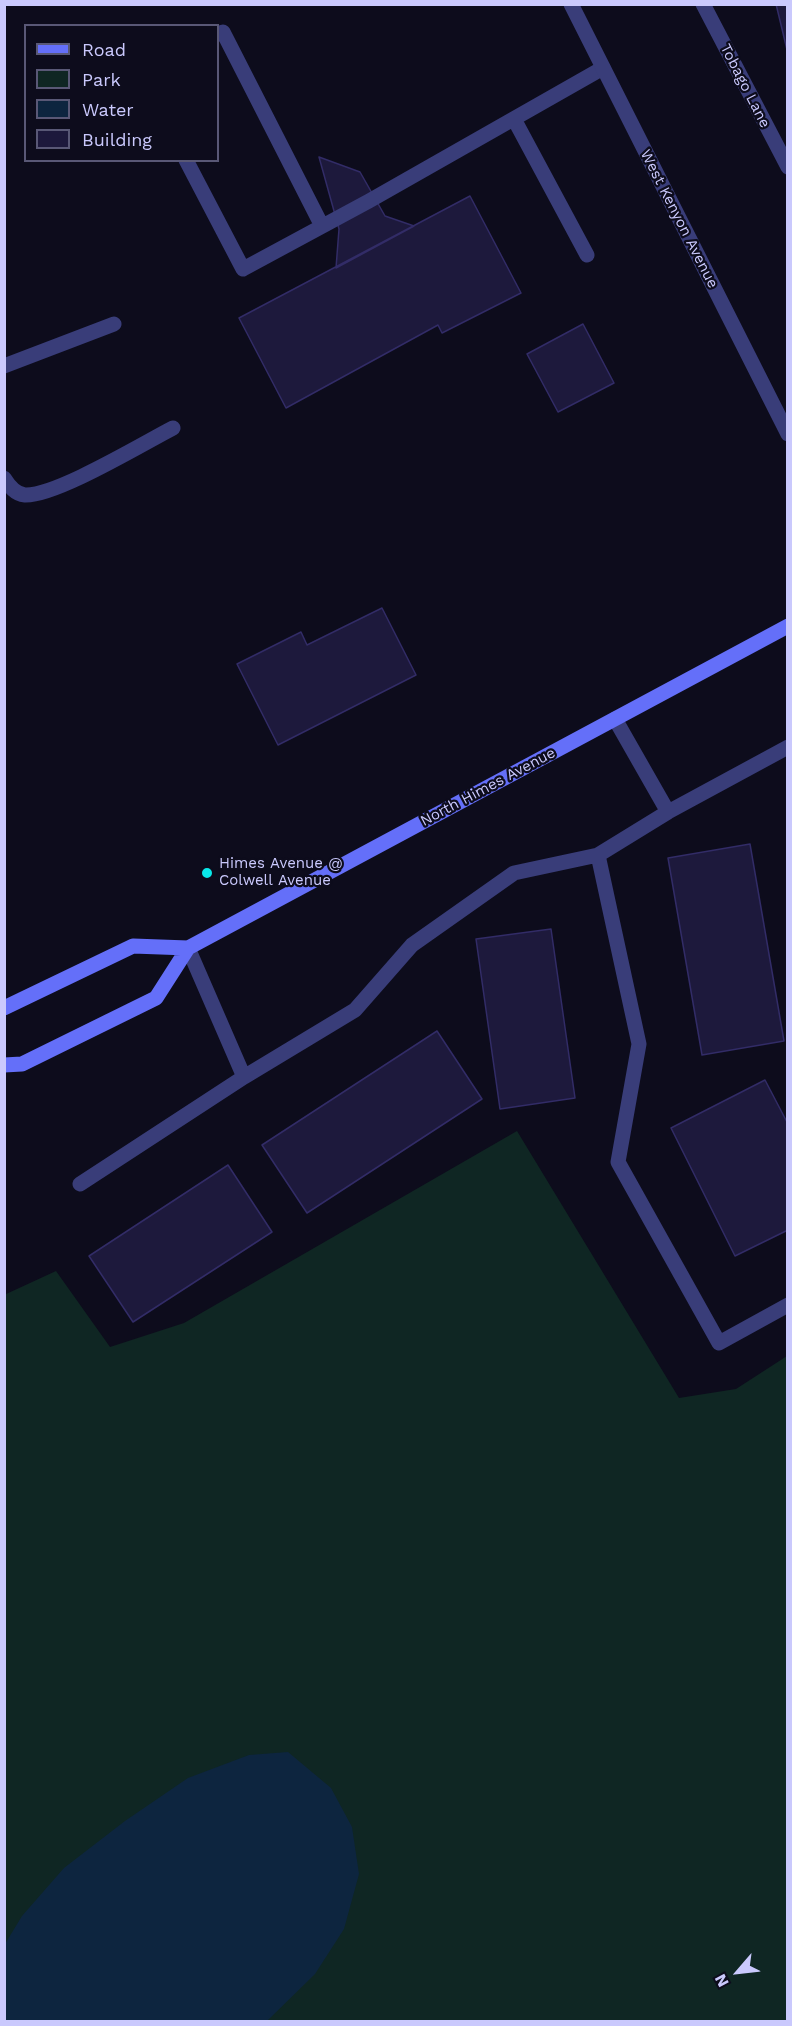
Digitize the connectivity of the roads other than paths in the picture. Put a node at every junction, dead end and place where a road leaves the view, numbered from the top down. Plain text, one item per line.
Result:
1 (571, 4) edge
2 (703, 4) edge
3 (219, 34) edge
4 (603, 68) junction
5 (514, 119) junction
6 (187, 162) edge
7 (788, 167) edge
8 (322, 226) junction
9 (587, 255) dead end
10 (114, 324) dead end
11 (4, 366) edge
12 (173, 428) dead end
13 (788, 434) edge
14 (4, 478) edge
15 (788, 626) edge
16 (615, 719) junction
17 (788, 747) edge
18 (668, 812) junction
19 (598, 855) junction
20 (188, 948) junction
21 (4, 1008) edge
22 (4, 1065) edge
23 (244, 1077) junction
24 (80, 1184) dead end
25 (788, 1305) edge

1 - 4 street, West Kenyon Avenue
2 - 7 street, Tobago Lane
3 - 8 street
4 - 5 street
4 - 13 street, West Kenyon Avenue
5 - 8 street
5 - 9 street
6 - 8 street
10 - 11 street
12 - 14 street
15 - 16 street, North Himes Avenue
16 - 18 street
16 - 20 street, North Himes Avenue
17 - 18 street
18 - 19 street
19 - 23 street
19 - 25 street
20 - 21 street
20 - 22 street, North Himes Avenue
20 - 23 street
23 - 24 street

